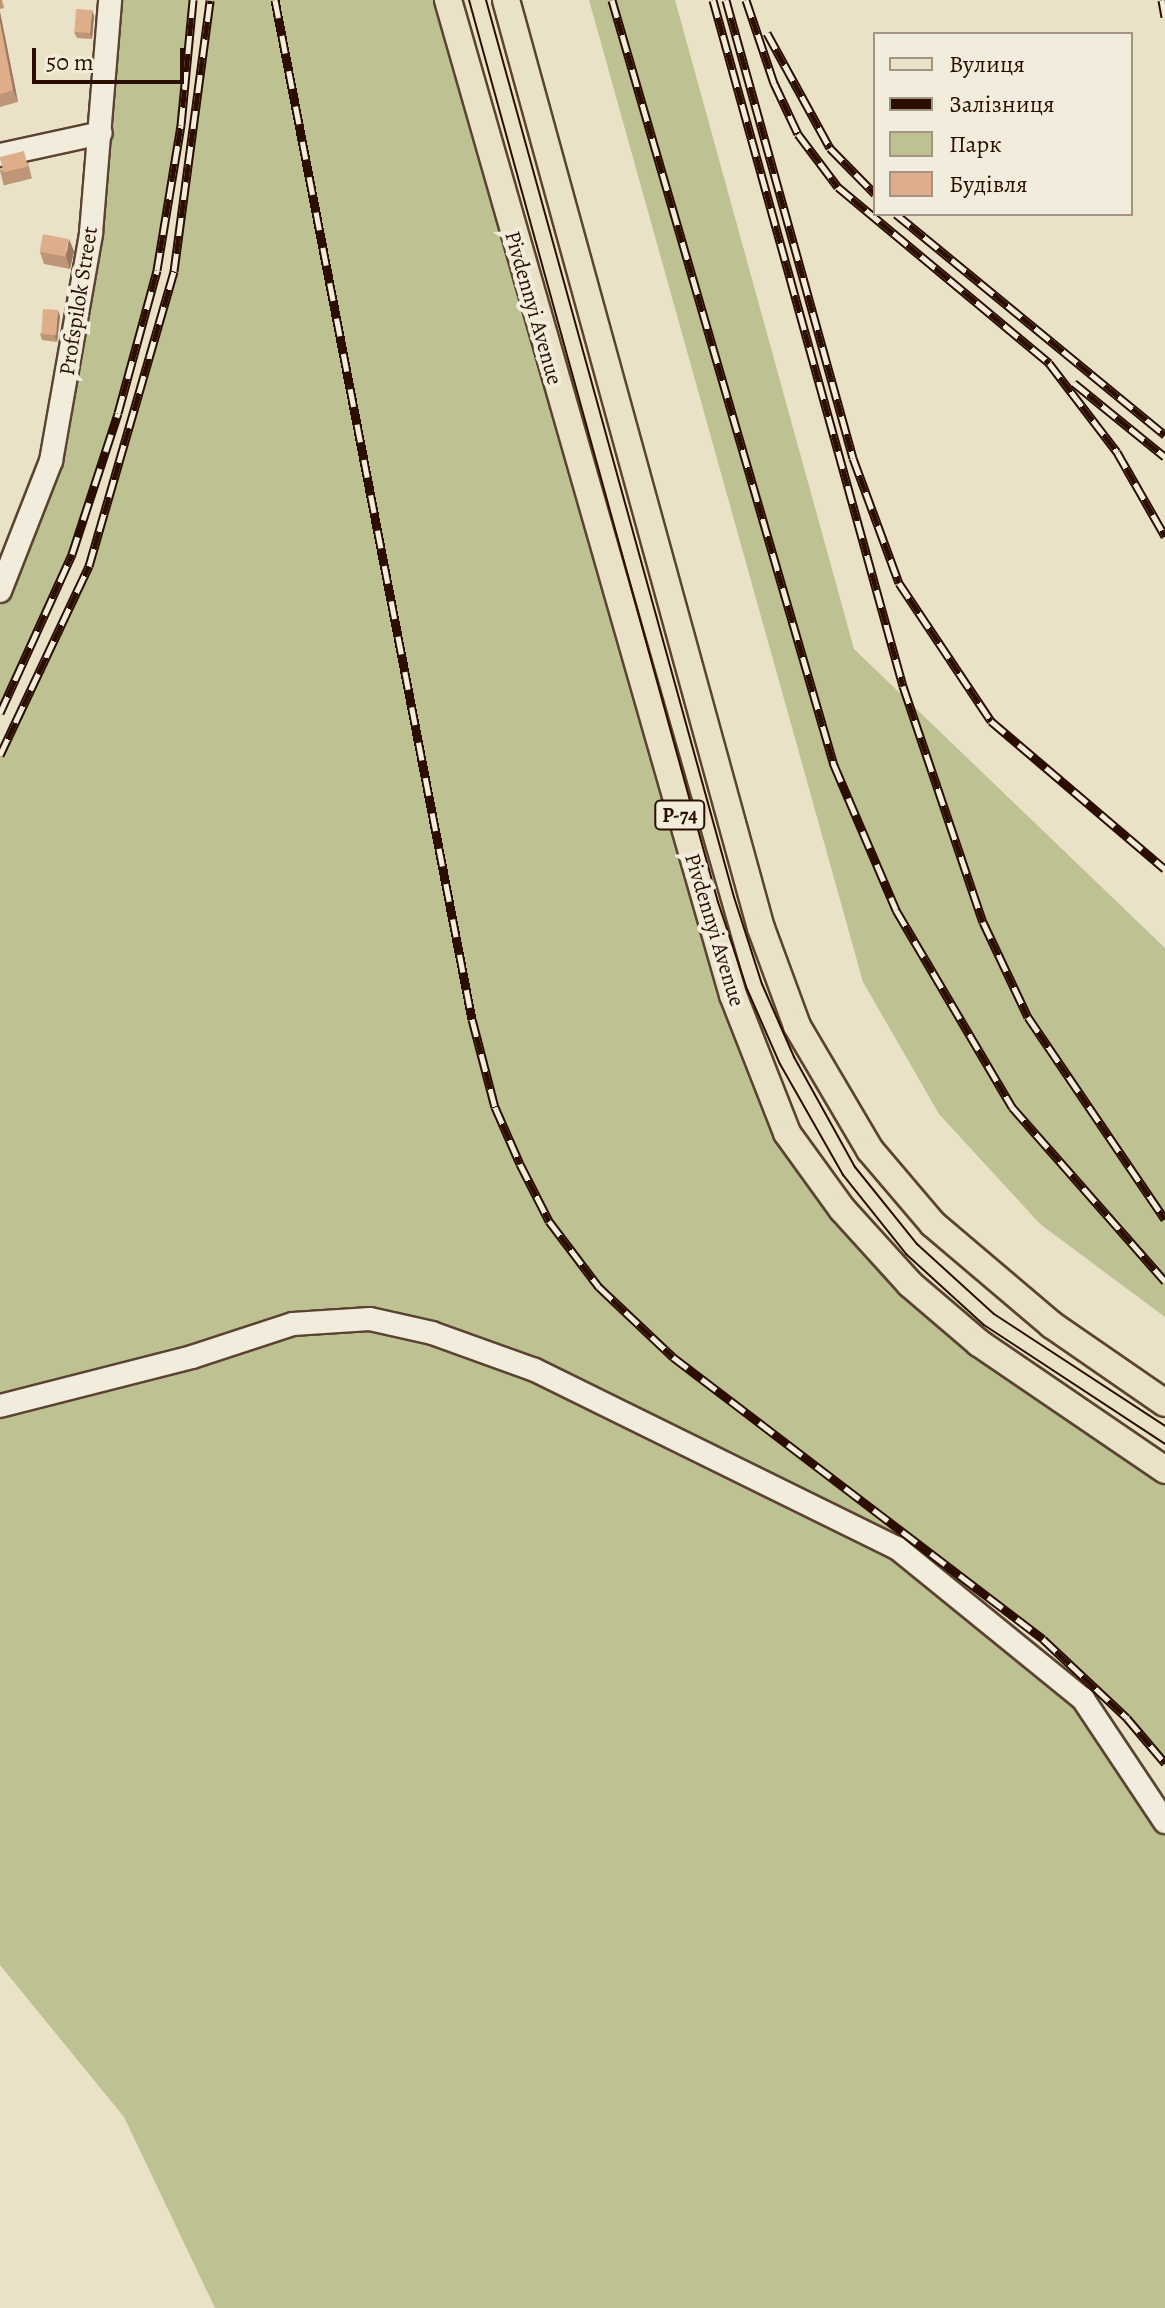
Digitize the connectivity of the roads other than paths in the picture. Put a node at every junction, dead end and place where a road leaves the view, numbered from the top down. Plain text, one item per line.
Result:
1 (110, 0) edge
2 (448, 0) edge
3 (506, 0) edge
4 (101, 133) junction
5 (0, 155) edge
6 (0, 591) edge
7 (1165, 1403) edge
8 (0, 1406) edge
9 (1165, 1470) edge
10 (1165, 1822) edge

1 - 4 street, Profspilok Street
2 - 9 main road, Pivdennyi Avenue / Р-74
3 - 7 main road, Pivdennyi Avenue / Р-74
4 - 5 street
4 - 6 street, Profspilok Street
8 - 10 street

